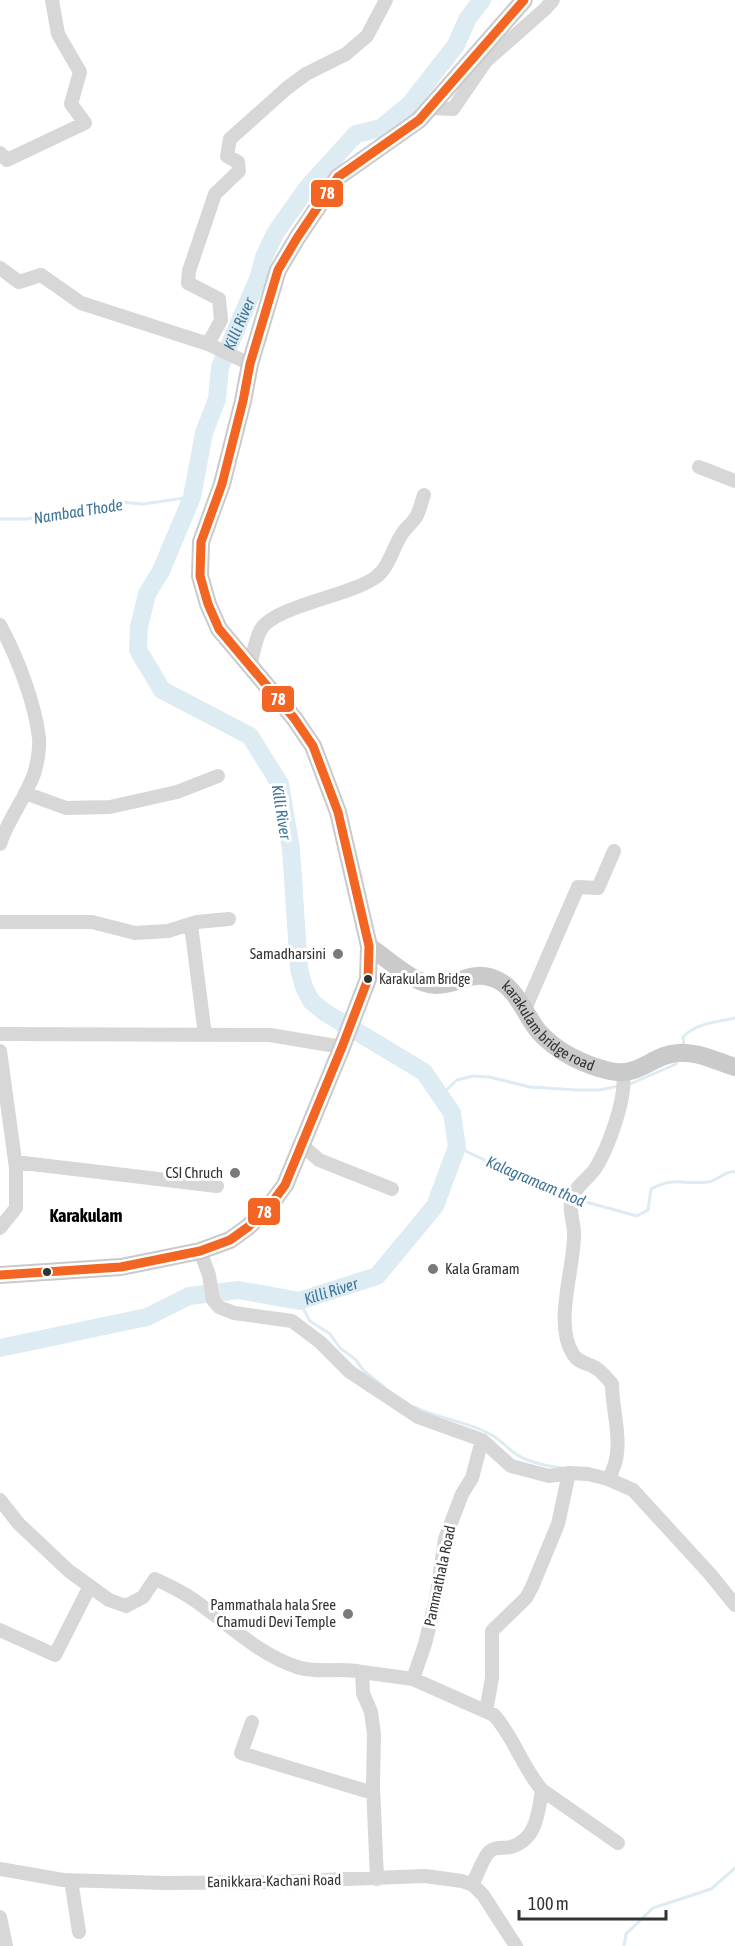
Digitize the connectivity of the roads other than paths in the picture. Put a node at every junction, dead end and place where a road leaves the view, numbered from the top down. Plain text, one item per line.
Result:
1 (52, 0) edge
2 (386, 0) edge
3 (524, 0) edge
4 (553, 0) edge
5 (429, 108) junction
6 (0, 153) edge
7 (0, 268) edge
8 (208, 344) junction
9 (250, 364) junction
10 (699, 467) dead end
11 (735, 481) edge
12 (424, 495) dead end
13 (0, 625) edge
14 (250, 666) junction
15 (218, 776) dead end
16 (25, 794) junction
17 (3, 826) edge
18 (0, 844) edge
19 (614, 851) dead end
20 (229, 919) dead end
21 (0, 922) edge
22 (191, 925) junction
23 (369, 946) junction
24 (525, 1009) junction
25 (0, 1034) edge
26 (205, 1035) junction
27 (342, 1047) junction
28 (0, 1051) edge
29 (734, 1063) edge
30 (623, 1074) junction
31 (302, 1145) junction
32 (15, 1162) junction
33 (217, 1186) dead end
34 (392, 1189) dead end
35 (0, 1228) edge
36 (201, 1251) junction
37 (0, 1275) edge
38 (482, 1440) junction
39 (569, 1473) junction
40 (610, 1475) junction
41 (0, 1500) edge
42 (90, 1586) junction
43 (735, 1605) edge
44 (2, 1636) edge
45 (362, 1672) junction
46 (413, 1679) junction
47 (486, 1711) junction
48 (252, 1722) dead end
49 (542, 1790) junction
50 (373, 1793) junction
51 (618, 1842) dead end
52 (0, 1869) edge
53 (377, 1878) junction
54 (71, 1880) junction
55 (472, 1885) junction
56 (0, 1917) edge
57 (79, 1932) dead end
58 (6, 1946) edge
59 (516, 1946) edge

1 - 6 street
2 - 8 street
3 - 5 main road
4 - 5 street
5 - 9 main road
7 - 8 street
8 - 9 street
9 - 14 main road
10 - 11 street
12 - 14 street
13 - 16 street
14 - 23 main road
15 - 16 street
16 - 17 street
17 - 18 street
19 - 24 street
20 - 22 street
21 - 22 street
22 - 26 street
23 - 24 main road, karakulam bridge road
23 - 27 main road
24 - 30 main road, karakulam bridge road
25 - 26 street
26 - 27 street
27 - 31 main road
28 - 32 street
29 - 30 main road
30 - 40 street
31 - 34 street
31 - 36 main road
32 - 33 street
32 - 35 street
36 - 37 main road
36 - 38 street
38 - 39 street
38 - 46 street, Pammathala Road
39 - 40 street
39 - 47 street
40 - 43 street
41 - 42 street
42 - 44 street
42 - 45 street
45 - 46 street
45 - 50 street
46 - 47 street
47 - 49 street
48 - 50 street
49 - 51 street
49 - 55 street
50 - 53 street
52 - 54 street, Eanikkara-Kachani Road
53 - 54 street, Eanikkara-Kachani Road
53 - 55 street, Eanikkara-Kachani Road
54 - 57 street
55 - 59 street
56 - 58 street

